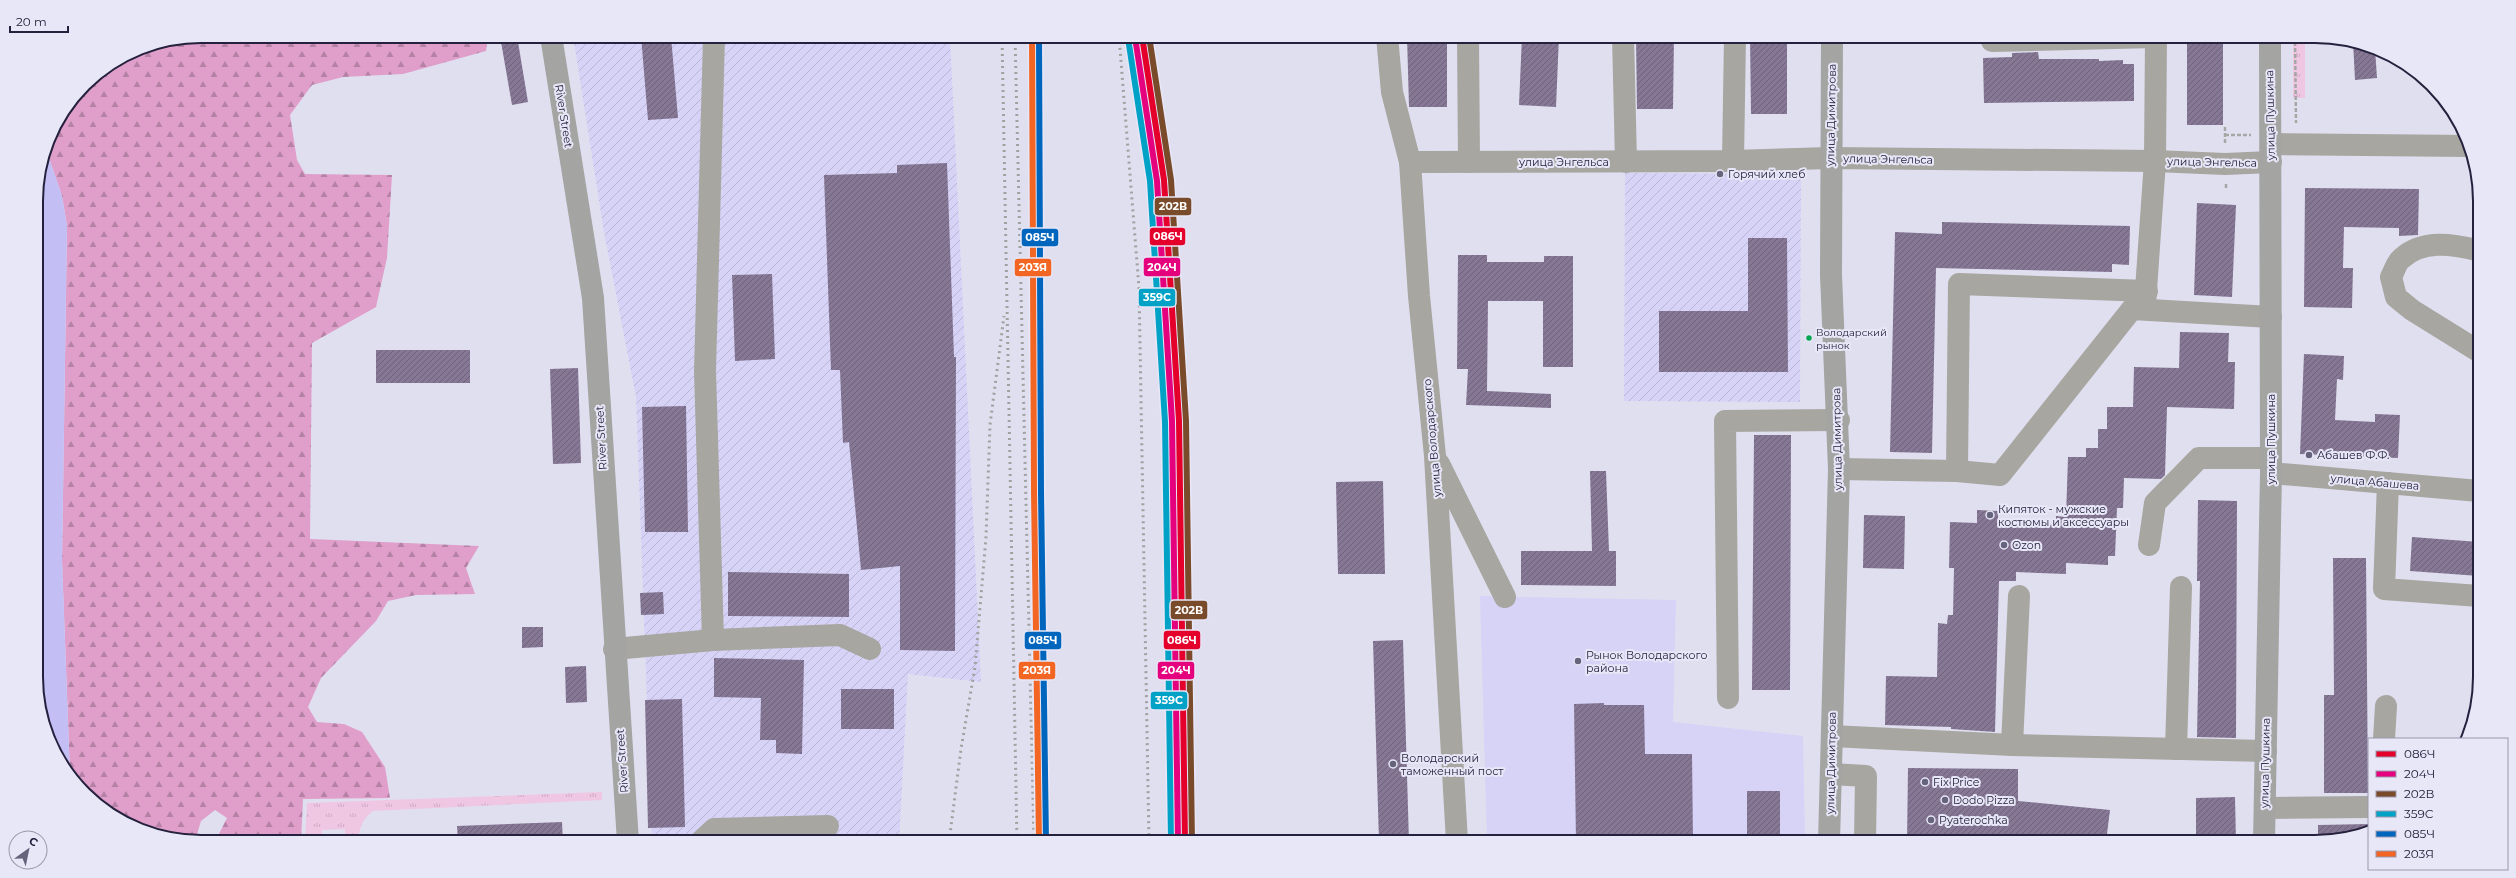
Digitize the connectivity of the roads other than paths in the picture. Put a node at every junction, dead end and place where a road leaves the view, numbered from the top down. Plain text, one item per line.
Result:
1 (552, 43) edge
2 (714, 43) edge
3 (1388, 43) edge
4 (1468, 43) edge
5 (1623, 43) edge
6 (1735, 43) edge
7 (1832, 43) edge
8 (2156, 43) edge
9 (2270, 43) edge
10 (2463, 146) edge
11 (2271, 153) junction
12 (1830, 158) junction
13 (1733, 161) junction
14 (2155, 161) junction
15 (1410, 162) junction
16 (1468, 162) junction
17 (1626, 162) junction
18 (2473, 249) edge
19 (2146, 300) junction
20 (2271, 317) junction
21 (2473, 348) edge
22 (1839, 420) junction
23 (1435, 456) junction
24 (2271, 466) junction
25 (1839, 469) junction
26 (1957, 471) junction
27 (2388, 483) junction
28 (2473, 490) edge
29 (2149, 545) dead end
30 (2181, 587) dead end
31 (2473, 595) edge
32 (2019, 596) dead end
33 (1505, 597) dead end
34 (713, 640) junction
35 (870, 648) dead end
36 (614, 649) junction
37 (1728, 698) dead end
38 (2386, 706) dead end
39 (1832, 736) junction
40 (2384, 738) edge
41 (2012, 745) junction
42 (2176, 749) junction
43 (2266, 751) junction
44 (1831, 774) junction
45 (2368, 807) edge
46 (2265, 808) junction
47 (828, 826) dead end
48 (627, 835) edge
49 (708, 835) edge
50 (1457, 835) edge
51 (1829, 835) edge
52 (1865, 835) edge
53 (2264, 835) edge

1 - 36 main road, River Street
2 - 34 street
3 - 15 street, улица Володарского
4 - 16 street
5 - 17 street
6 - 13 street
7 - 12 main road, улица Димитрова
8 - 14 street
9 - 11 main road, улица Пушкина
10 - 11 street, улица Энгельса
11 - 14 street, улица Энгельса
11 - 20 main road, улица Пушкина
12 - 13 street, улица Энгельса
12 - 14 street, улица Энгельса
12 - 22 main road, улица Димитрова
13 - 17 street, улица Энгельса
14 - 19 street
15 - 16 street, улица Энгельса
15 - 23 street, улица Володарского
16 - 17 street, улица Энгельса
18 - 21 street
19 - 20 street
19 - 26 street
19 - 26 street
20 - 24 main road, улица Пушкина
22 - 25 main road, улица Димитрова
22 - 37 street
23 - 33 street
23 - 50 street, улица Володарского
24 - 27 street, улица Абашева
24 - 29 street, улица Абашева
24 - 43 main road, улица Пушкина
25 - 26 street
25 - 39 main road, улица Димитрова
27 - 28 street, улица Абашева
27 - 31 street
30 - 42 street
32 - 41 street
34 - 35 street
34 - 36 street
36 - 48 main road, River Street
38 - 40 street
39 - 41 street
39 - 44 main road, улица Димитрова
41 - 42 street
42 - 43 street
43 - 46 main road, улица Пушкина
44 - 51 main road, улица Димитрова
44 - 52 street
45 - 46 street
46 - 53 main road, улица Пушкина
47 - 49 street

